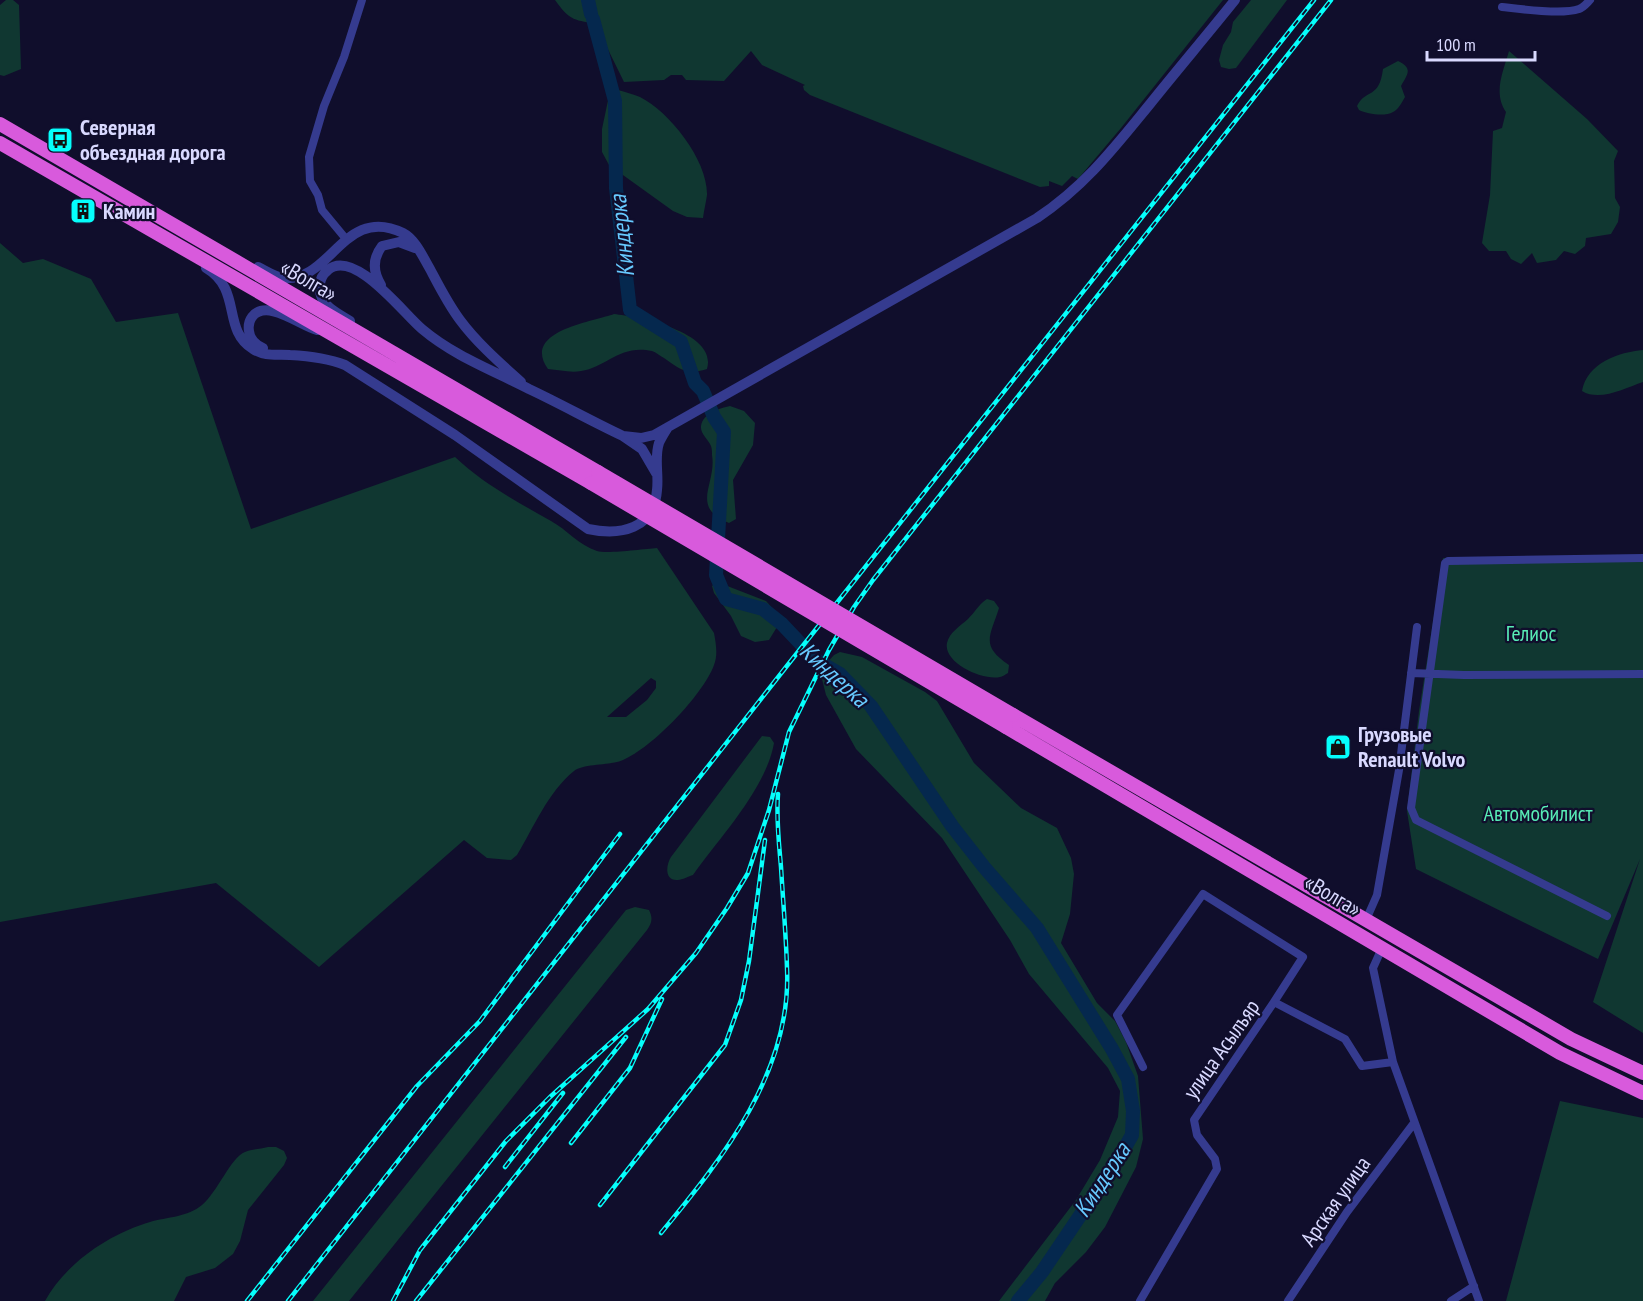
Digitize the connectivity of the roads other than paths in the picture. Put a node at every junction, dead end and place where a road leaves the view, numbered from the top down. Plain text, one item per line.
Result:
1 (362, 0) edge
2 (1235, 0) edge
3 (1590, 0) edge
4 (1502, 7) dead end
5 (0, 124) edge
6 (0, 143) edge
7 (163, 238) junction
8 (346, 239) junction
9 (208, 244) junction
10 (420, 250) junction
11 (386, 293) junction
12 (329, 333) junction
13 (379, 344) junction
14 (287, 355) junction
15 (528, 388) junction
16 (668, 426) junction
17 (624, 436) junction
18 (658, 476) junction
19 (595, 478) junction
20 (1643, 558) edge
21 (1417, 627) dead end
22 (1411, 673) junction
23 (1430, 674) junction
24 (1643, 674) edge
25 (1009, 721) junction
26 (1607, 916) dead end
27 (1366, 920) junction
28 (1382, 948) junction
29 (1274, 1002) junction
30 (1393, 1062) junction
31 (1143, 1067) dead end
32 (1643, 1074) edge
33 (1643, 1093) edge
34 (1414, 1123) junction
35 (1474, 1286) junction
36 (1140, 1301) edge
37 (1288, 1301) edge
38 (1451, 1301) edge
39 (1479, 1301) edge

1 - 8 street
2 - 16 street
3 - 4 street
5 - 9 highway, «Волга»
6 - 7 highway, «Волга»
7 - 12 highway, «Волга»
7 - 14 street
8 - 9 street
8 - 10 street
9 - 13 highway, «Волга»
10 - 11 street
10 - 15 street
11 - 13 street
11 - 15 street
12 - 14 street
12 - 19 highway, «Волга»
13 - 19 highway, «Волга»
14 - 18 street
15 - 17 street
16 - 17 street
16 - 18 street
17 - 18 street
19 - 25 highway, bridge
20 - 23 street
21 - 22 street
22 - 23 street
22 - 27 street
23 - 24 street
23 - 26 street
25 - 27 highway, «Волга»
25 - 28 highway, «Волга»
27 - 32 highway, «Волга»
28 - 30 street
28 - 33 highway, «Волга»
29 - 30 street, улица Асылъяр
29 - 31 street
29 - 36 street, улица Асылъяр
30 - 34 street
34 - 35 street
34 - 37 street, Арская улица
35 - 38 street
35 - 39 street

